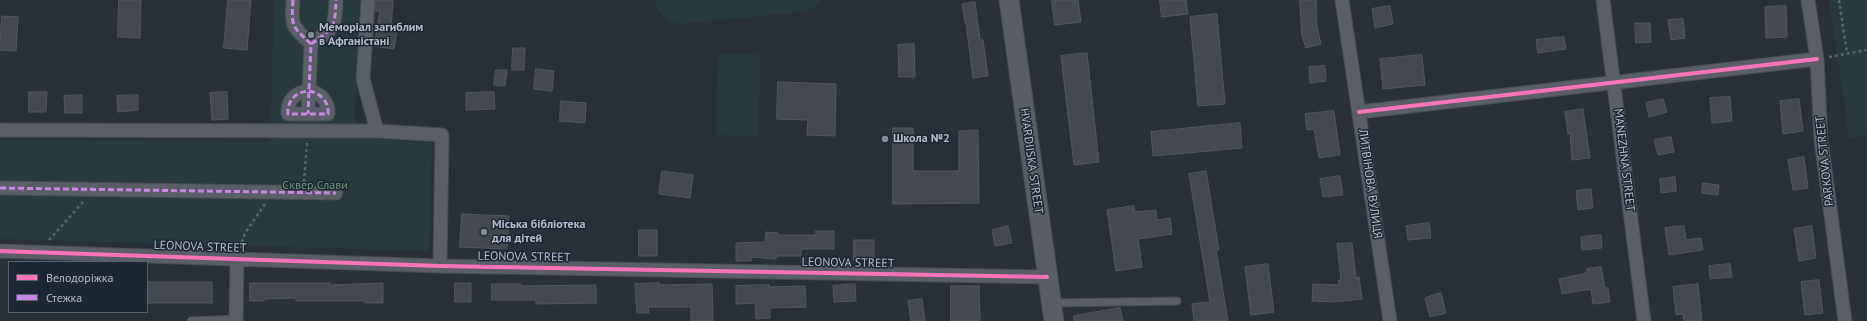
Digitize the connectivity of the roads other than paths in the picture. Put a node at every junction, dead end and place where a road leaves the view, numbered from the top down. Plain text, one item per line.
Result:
1 (292, 0) edge
2 (336, 0) edge
3 (368, 0) edge
4 (1008, 0) edge
5 (1342, 0) edge
6 (1603, 0) edge
7 (1808, 0) edge
8 (311, 44) junction
9 (1817, 59) junction
10 (1614, 81) junction
11 (309, 91) junction
12 (1359, 112) junction
13 (308, 114) junction
14 (0, 130) edge
15 (377, 131) junction
16 (0, 188) edge
17 (336, 193) dead end
18 (0, 251) edge
19 (237, 259) junction
20 (440, 266) junction
21 (1047, 277) junction
22 (1177, 301) dead end
23 (1053, 312) edge
24 (236, 320) edge
25 (191, 321) edge
26 (1390, 321) edge
27 (1644, 321) edge
28 (1845, 321) edge

1 - 8 street
2 - 8 street
3 - 15 street
4 - 21 street, HVARDIISKA STREET
5 - 12 street, ЛИТВІНОВА ВУЛИЦЯ
6 - 10 street, MANEZHNA STREET
7 - 9 street, PARKOVA STREET
8 - 11 street
9 - 10 street
9 - 28 street, PARKOVA STREET
10 - 12 street
10 - 27 street, MANEZHNA STREET
11 - 13 street
11 - 13 street
11 - 13 street
12 - 26 street, ЛИТВІНОВА ВУЛИЦЯ
14 - 15 street
15 - 20 street
16 - 17 street
18 - 19 street, LEONOVA STREET
19 - 20 street, LEONOVA STREET
19 - 24 street
20 - 21 street, LEONOVA STREET
21 - 23 street, HVARDIISKA STREET
22 - 23 lane
24 - 25 lane

